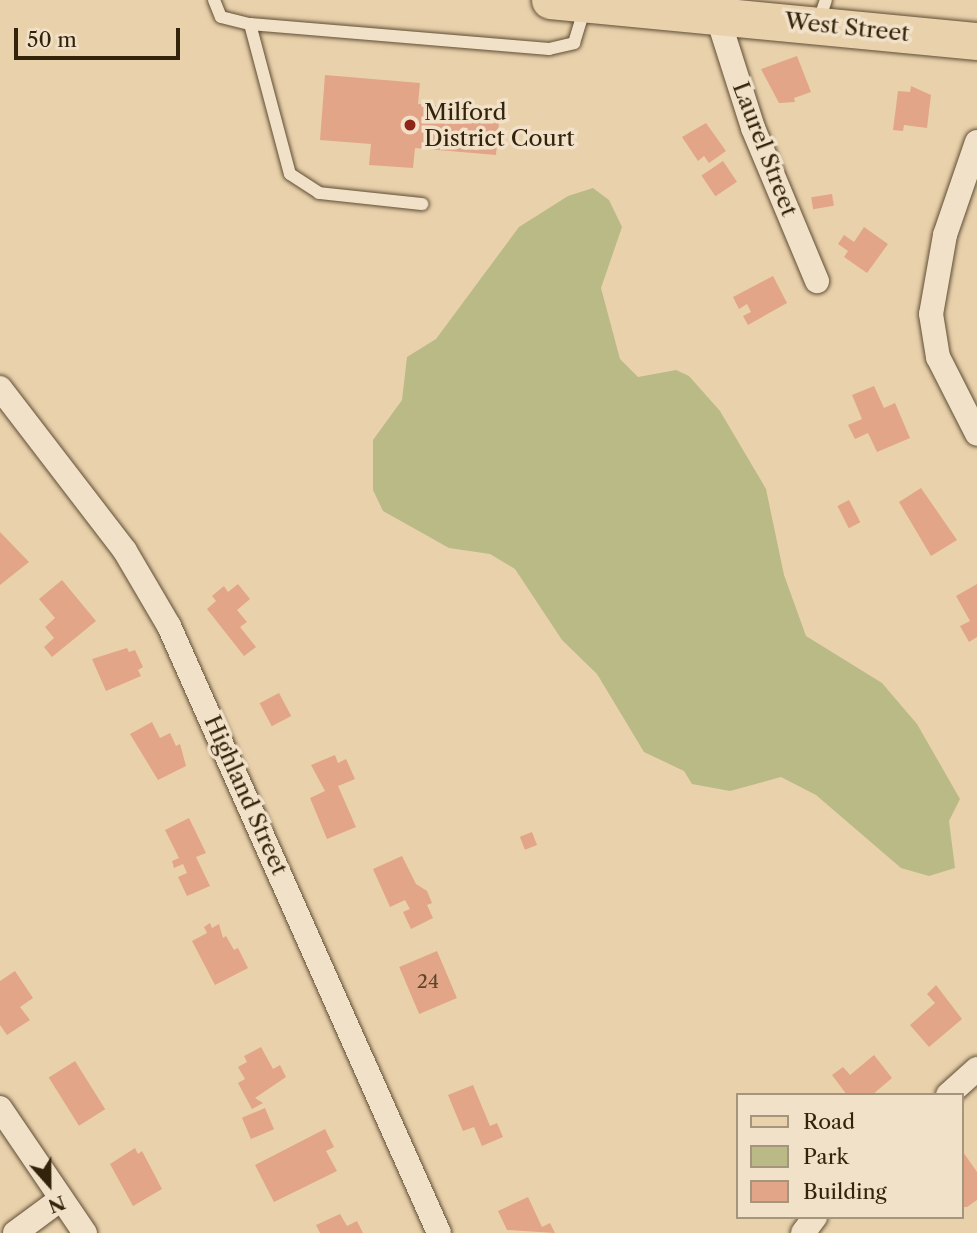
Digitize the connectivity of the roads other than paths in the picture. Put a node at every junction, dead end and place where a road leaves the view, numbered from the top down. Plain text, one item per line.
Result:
1 (214, 0) edge
2 (568, 2) edge
3 (822, 12) edge
4 (717, 15) junction
5 (250, 24) junction
6 (977, 41) edge
7 (977, 142) edge
8 (422, 204) dead end
9 (817, 281) dead end
10 (0, 388) edge
11 (977, 434) edge
12 (977, 1069) edge
13 (950, 1093) edge
14 (0, 1108) edge
15 (61, 1199) junction
16 (15, 1233) edge
17 (85, 1233) edge
18 (439, 1233) edge

1 - 5 lane
2 - 4 main road, West Street
2 - 5 lane
3 - 4 main road, West Street
3 - 6 main road, West Street
4 - 9 street, Laurel Street
5 - 8 lane
7 - 11 street
10 - 18 street, Highland Street
12 - 13 street
14 - 15 street
15 - 16 street
15 - 17 street

